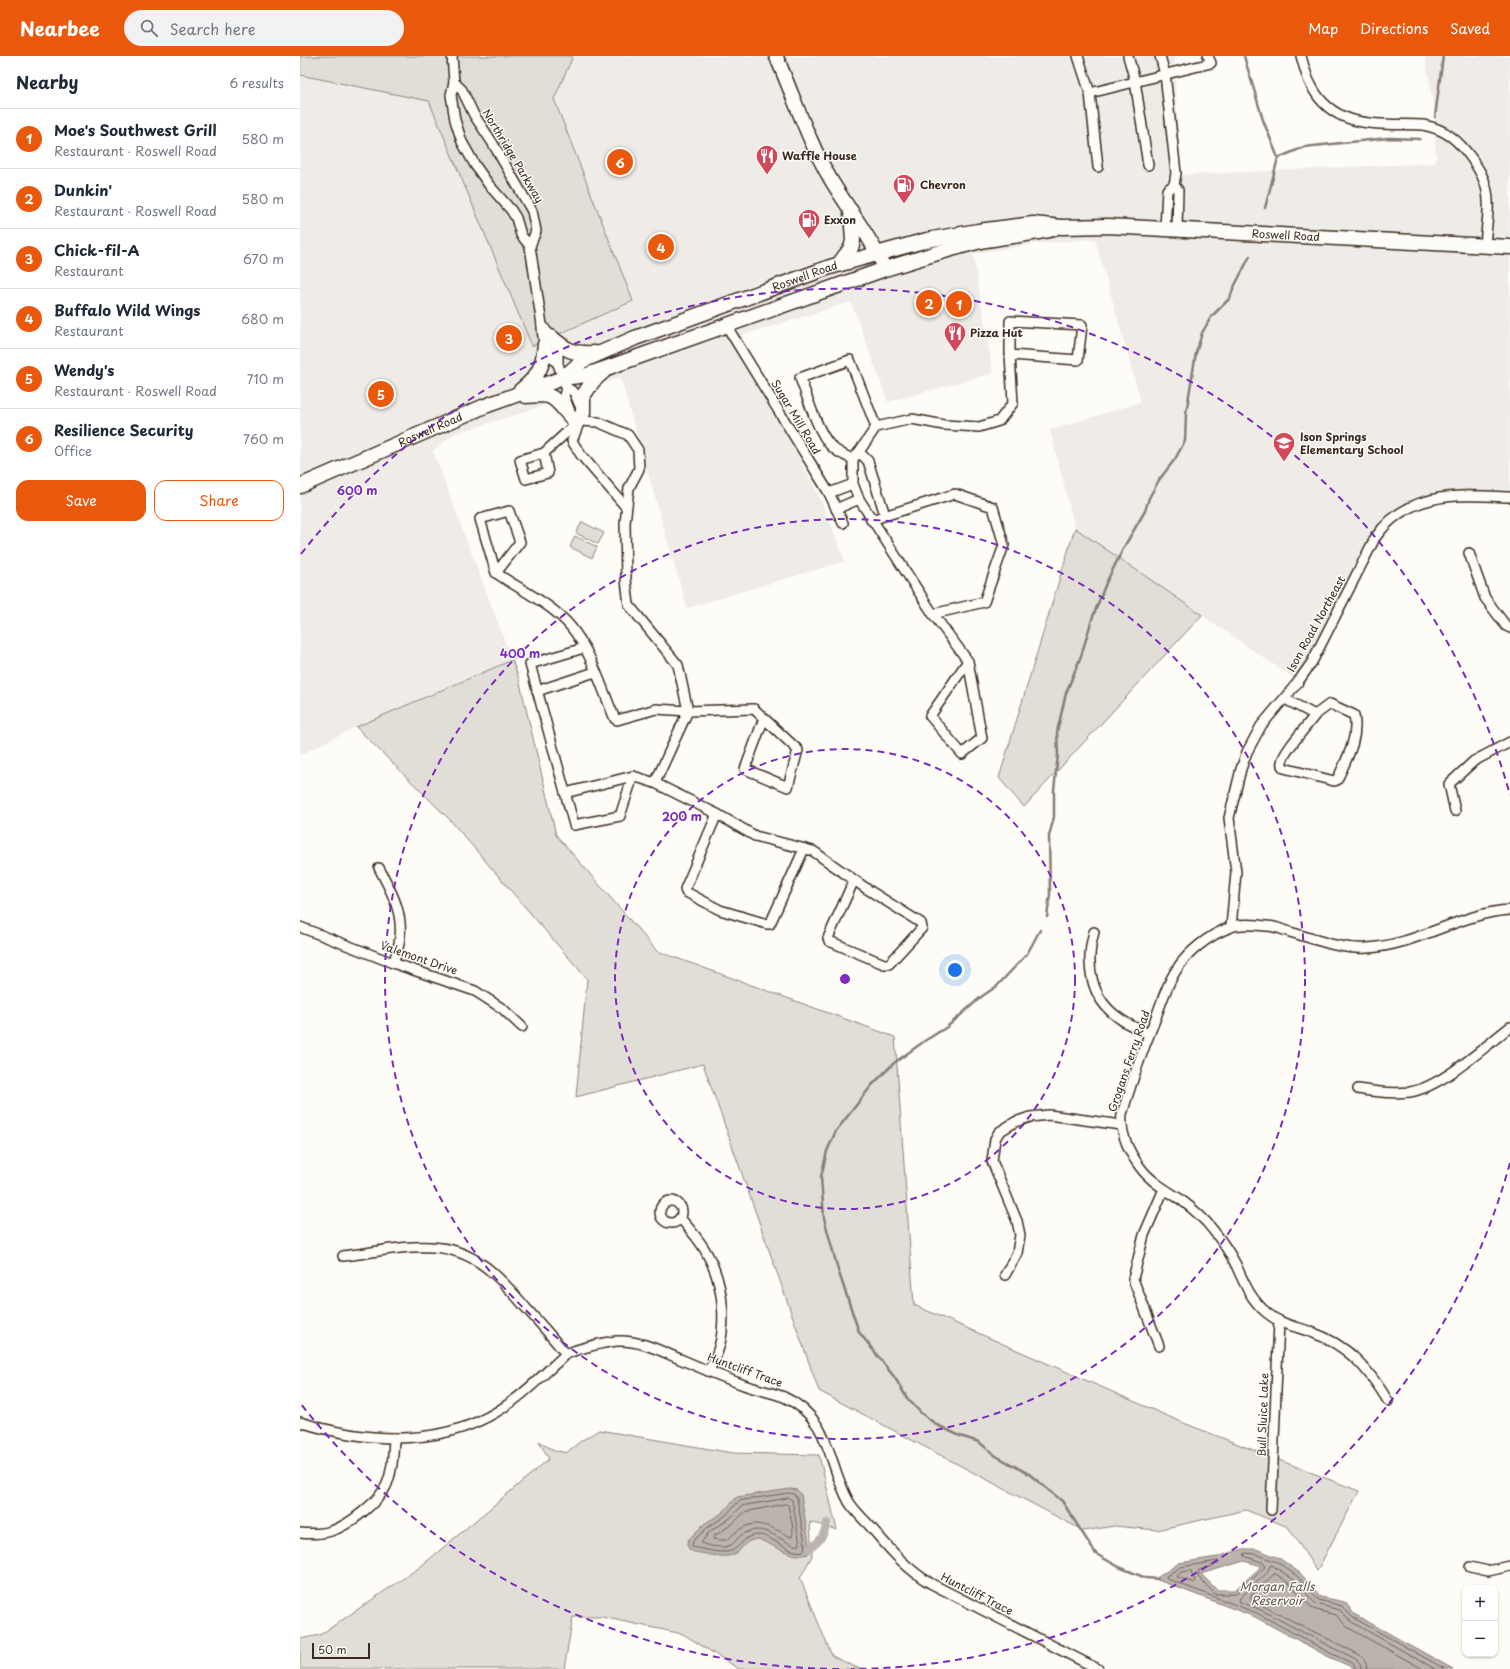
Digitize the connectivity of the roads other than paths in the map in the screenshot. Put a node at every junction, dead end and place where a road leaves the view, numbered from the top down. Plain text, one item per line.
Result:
1 (452, 56) edge
2 (776, 56) edge
3 (1078, 56) edge
4 (1128, 56) edge
5 (1160, 56) edge
6 (1208, 56) edge
7 (1301, 56) edge
8 (1165, 74) junction
9 (1135, 81) junction
10 (454, 82) junction
11 (1090, 93) junction
12 (1148, 165) dead end
13 (1098, 167) dead end
14 (851, 211) junction
15 (1062, 227) junction
16 (1171, 229) junction
17 (530, 246) junction
18 (1485, 246) junction
19 (1510, 248) edge
20 (878, 253) junction
21 (839, 264) junction
22 (885, 269) junction
23 (726, 326) junction
24 (548, 340) junction
25 (600, 353) junction
26 (1010, 355) junction
27 (608, 367) junction
28 (564, 383) junction
29 (514, 396) junction
30 (578, 418) junction
31 (876, 427) junction
32 (544, 453) dead end
33 (856, 455) junction
34 (853, 484) junction
35 (300, 486) edge
36 (829, 493) junction
37 (1510, 497) edge
38 (859, 499) junction
39 (626, 507) junction
40 (836, 509) junction
41 (885, 515) junction
42 (871, 520) junction
43 (843, 523) dead end
44 (1469, 553) dead end
45 (496, 574) junction
46 (933, 614) junction
47 (1510, 628) edge
48 (584, 648) junction
49 (968, 661) junction
50 (596, 672) junction
51 (537, 691) junction
52 (1285, 699) junction
53 (688, 711) junction
54 (1315, 715) junction
55 (764, 718) junction
56 (1510, 742) edge
57 (633, 776) junction
58 (656, 783) junction
59 (565, 793) junction
60 (1455, 811) dead end
61 (717, 814) junction
62 (804, 849) junction
63 (379, 868) dead end
64 (854, 880) junction
65 (1510, 910) edge
66 (300, 927) edge
67 (1231, 927) junction
68 (1094, 932) dead end
69 (393, 963) junction
70 (1510, 1027) edge
71 (522, 1028) dead end
72 (1149, 1034) junction
73 (1358, 1089) dead end
74 (1121, 1125) junction
75 (1164, 1189) junction
76 (680, 1218) dead end
77 (344, 1256) dead end
78 (1005, 1275) dead end
79 (1279, 1321) junction
80 (1159, 1346) dead end
81 (566, 1354) junction
82 (708, 1371) junction
83 (1388, 1401) dead end
84 (300, 1422) edge
85 (394, 1438) junction
86 (1271, 1510) dead end
87 (300, 1533) edge
88 (1510, 1566) edge
89 (1470, 1567) dead end
90 (1098, 1669) edge

1 - 10 street, Northridge Parkway
2 - 14 street
3 - 11 street
4 - 9 street
5 - 8 street
6 - 8 street
7 - 18 street
8 - 9 street
8 - 16 street
9 - 11 street
9 - 12 street
10 - 17 street, Northridge Parkway
10 - 17 street, Northridge Parkway
11 - 13 street
14 - 20 street
14 - 21 main road
15 - 16 main road, Roswell Road
15 - 20 main road, Roswell Road
15 - 22 main road, Roswell Road
16 - 18 main road, Roswell Road
17 - 24 street, Northridge Parkway
18 - 19 main road, Roswell Road
20 - 21 main road, Roswell Road
20 - 22 street
21 - 25 main road, Roswell Road
22 - 23 main road, Roswell Road
23 - 27 main road, Roswell Road
23 - 36 street, Sugar Mill Road
24 - 25 main road
24 - 28 street, Northridge Parkway
24 - 29 main road
25 - 28 main road, Roswell Road
26 - 26 street
26 - 31 street
27 - 28 main road, Roswell Road
27 - 30 main road
28 - 29 main road, Roswell Road
28 - 30 street, Northridge Parkway
29 - 30 main road
29 - 35 main road, Roswell Road
30 - 32 street
30 - 39 street
30 - 39 street
31 - 33 street
31 - 33 street
33 - 34 street
33 - 41 street
34 - 36 street
34 - 38 street
36 - 40 street, Sugar Mill Road
37 - 52 street, Ison Road Northeast
38 - 40 street
38 - 42 street
39 - 53 street
40 - 43 street, Sugar Mill Road
41 - 42 street
41 - 46 street
42 - 46 street
44 - 47 street
45 - 45 street
45 - 48 street
46 - 49 street
48 - 50 street
48 - 51 street
49 - 49 street
50 - 51 street
50 - 53 street
51 - 59 street
52 - 54 street
52 - 67 street, Ison Road Northeast
53 - 55 street
53 - 58 street
54 - 54 street
55 - 55 street
56 - 60 street
57 - 58 street
57 - 59 street
57 - 59 street
58 - 61 street
61 - 62 street
61 - 62 street
62 - 64 street
63 - 69 street
64 - 64 street
65 - 67 street, Grogans Ferry Road
66 - 69 street, Valemont Drive
67 - 72 street, Grogans Ferry Road
68 - 72 street
69 - 71 street, Valemont Drive
70 - 73 street
72 - 74 street, Grogans Ferry Road
74 - 75 street, Grogans Ferry Road
74 - 78 street
75 - 79 street, Grogans Ferry Road
75 - 80 street
76 - 82 street
77 - 81 street
79 - 83 street, Grogans Ferry Road
79 - 86 street, Bull Sluice Lake
81 - 82 street, Huntcliff Trace
81 - 85 street, Huntcliff Trace
82 - 90 street, Huntcliff Trace
84 - 85 street, Huntcliff Trace
85 - 87 street
88 - 89 street

